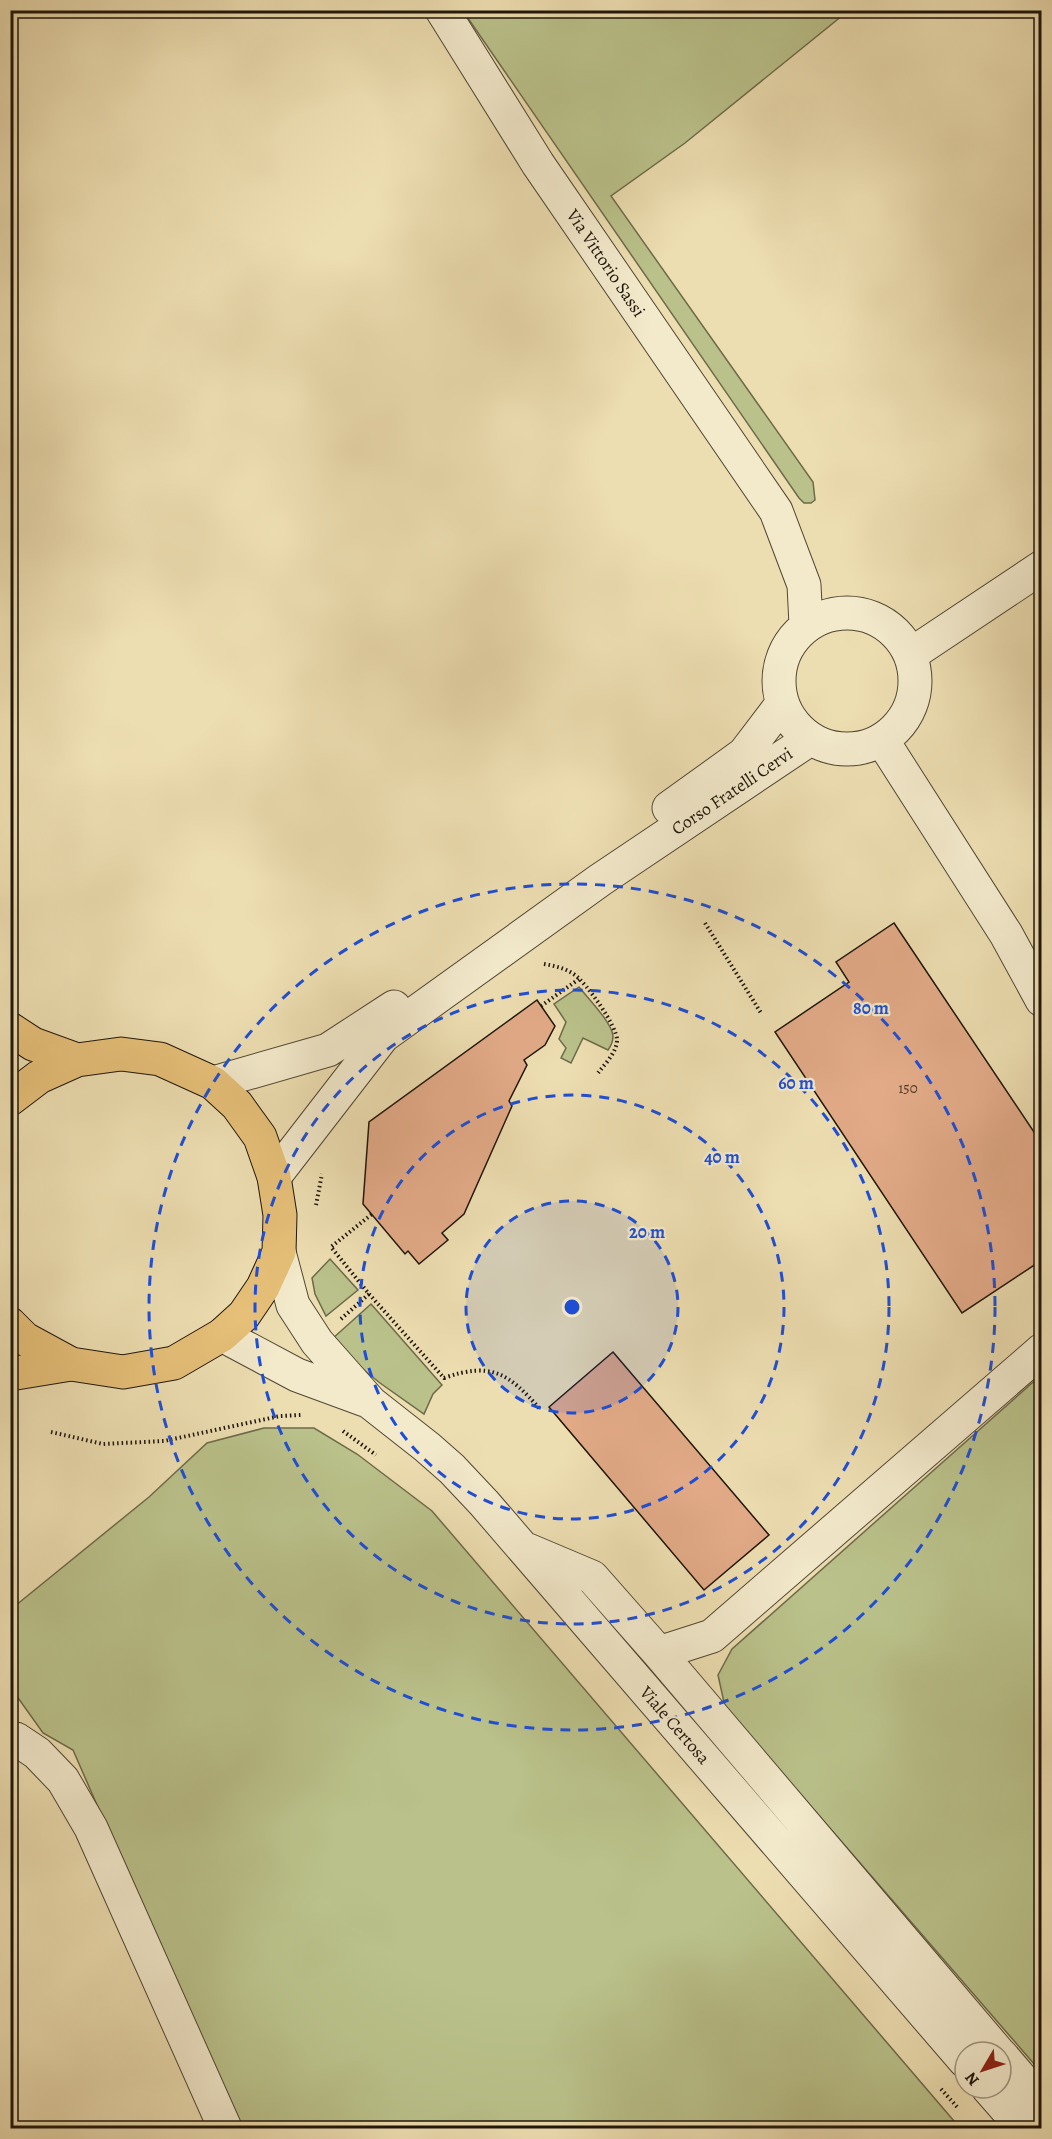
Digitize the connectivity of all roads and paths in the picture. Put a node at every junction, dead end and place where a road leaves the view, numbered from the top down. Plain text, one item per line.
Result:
1 (442, 10) edge
2 (1041, 567) edge
3 (806, 625) junction
4 (910, 655) junction
5 (782, 704) junction
6 (810, 739) junction
7 (882, 740) junction
8 (705, 923) dead end
9 (537, 966) dead end
10 (579, 979) junction
11 (1041, 1000) edge
12 (541, 1006) dead end
13 (761, 1013) dead end
14 (10, 1029) edge
15 (77, 1060) junction
16 (598, 1073) dead end
17 (213, 1083) junction
18 (10, 1099) edge
19 (322, 1173) dead end
20 (274, 1177) junction
21 (316, 1206) dead end
22 (372, 1214) dead end
23 (279, 1252) junction
24 (369, 1294) junction
25 (10, 1324) edge
26 (222, 1335) junction
27 (317, 1342) junction
28 (1041, 1350) edge
29 (71, 1364) junction
30 (10, 1374) edge
31 (370, 1403) junction
32 (540, 1409) dead end
33 (307, 1414) dead end
34 (336, 1426) dead end
35 (51, 1432) dead end
36 (381, 1458) dead end
37 (521, 1546) junction
38 (712, 1636) junction
39 (659, 1653) junction
40 (692, 1692) junction
41 (10, 1739) edge
42 (988, 2040) edge
43 (953, 2047) edge
44 (1013, 2070) edge
45 (936, 2083) dead end
46 (998, 2100) edge
47 (1041, 2103) edge
48 (960, 2110) dead end
49 (225, 2128) edge
50 (1023, 2128) edge

1 - 3 street, Via Vittorio Sassi
2 - 4 street
3 - 4 street
3 - 5 street
4 - 7 street, Corso Fratelli Cervi
5 - 6 street
5 - 17 street, Corso Fratelli Cervi
6 - 7 street, Corso Fratelli Cervi
6 - 20 street, Corso Fratelli Cervi
7 - 11 street
8 - 13 path
9 - 10 path
10 - 12 path
10 - 16 path
14 - 15 main road
15 - 17 main road
15 - 18 main road
17 - 20 main road
19 - 21 path
20 - 23 main road
22 - 24 path
23 - 26 main road
23 - 27 street
24 - 27 path
24 - 32 path
25 - 29 main road
26 - 29 main road
26 - 31 street
27 - 31 street
28 - 38 street
29 - 30 main road
31 - 37 street, Viale Certosa
33 - 35 path
34 - 36 path
37 - 39 street
37 - 43 street, Viale Certosa
38 - 39 street
38 - 40 street
39 - 40 street
40 - 42 street
41 - 49 street
44 - 47 street
45 - 48 path
46 - 50 street

